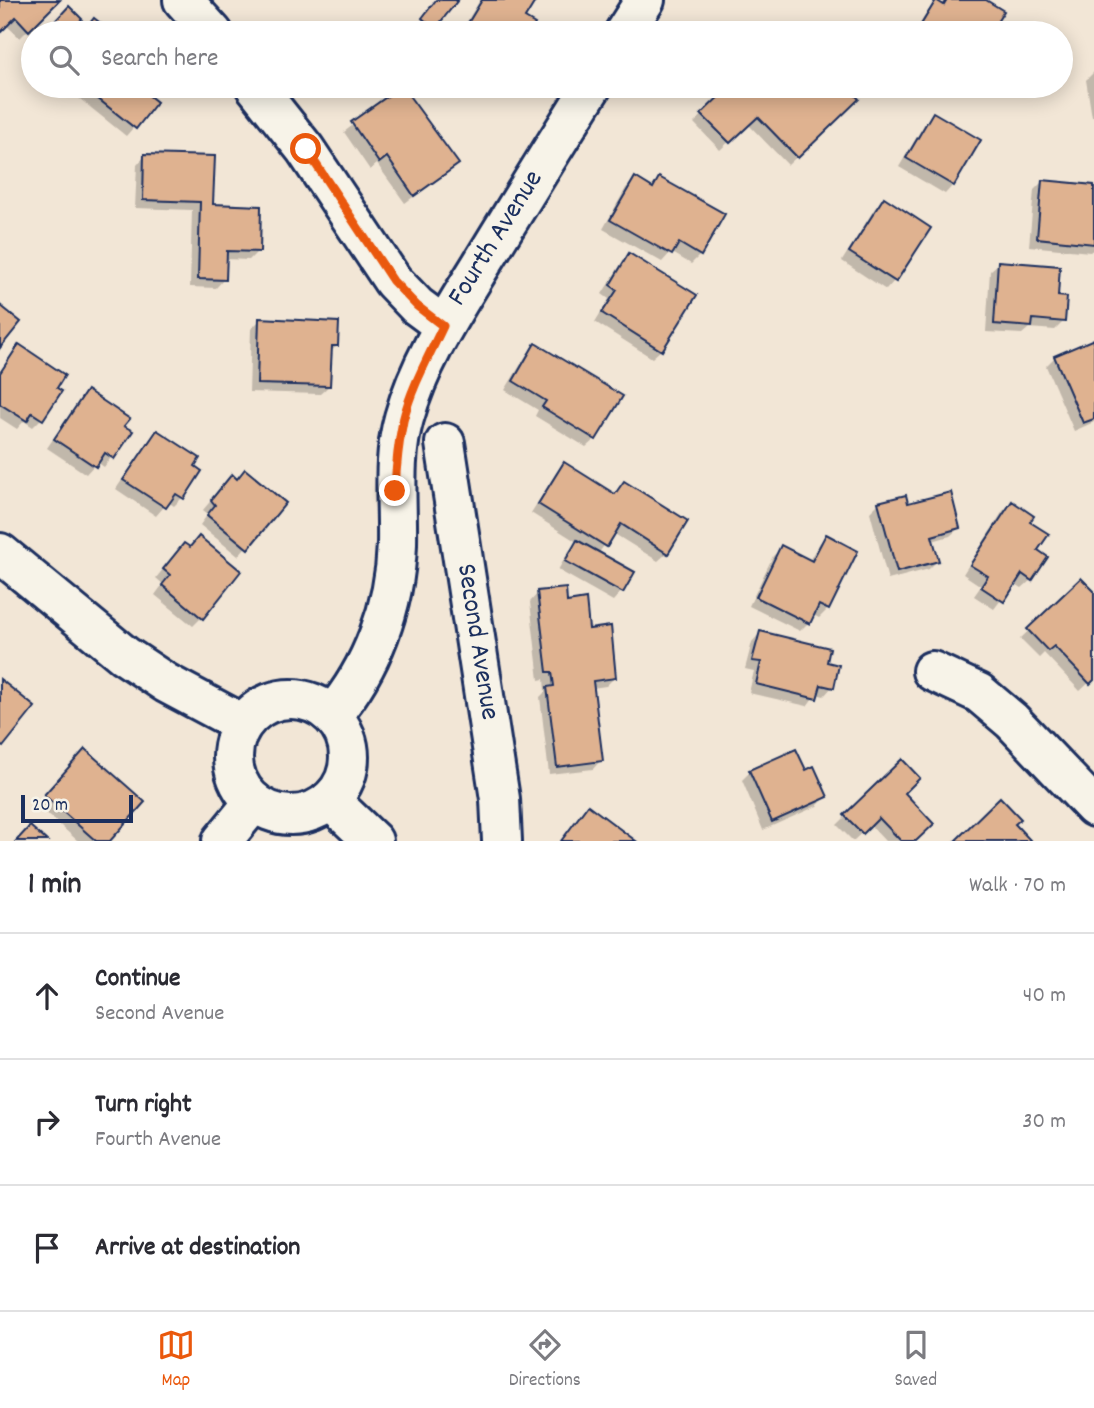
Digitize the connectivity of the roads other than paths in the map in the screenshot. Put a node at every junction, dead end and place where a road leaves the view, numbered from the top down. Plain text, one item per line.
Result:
1 (183, 0) edge
2 (645, 0) edge
3 (202, 21) edge
4 (632, 21) edge
5 (266, 98) edge
6 (585, 98) edge
7 (443, 326) junction
8 (445, 443) dead end
9 (0, 553) edge
10 (932, 671) dead end
11 (332, 715) junction
12 (243, 724) junction
13 (330, 800) junction
14 (254, 802) junction
15 (1094, 807) edge
16 (222, 841) edge
17 (373, 841) edge
18 (502, 841) edge

1 - 3 street
2 - 4 street
5 - 7 street
6 - 7 street, Fourth Avenue
7 - 11 street, Fourth Avenue
8 - 18 street, Second Avenue
9 - 12 street
10 - 15 street
11 - 12 street
11 - 13 street
12 - 14 street
13 - 14 street
13 - 17 street
14 - 16 street

